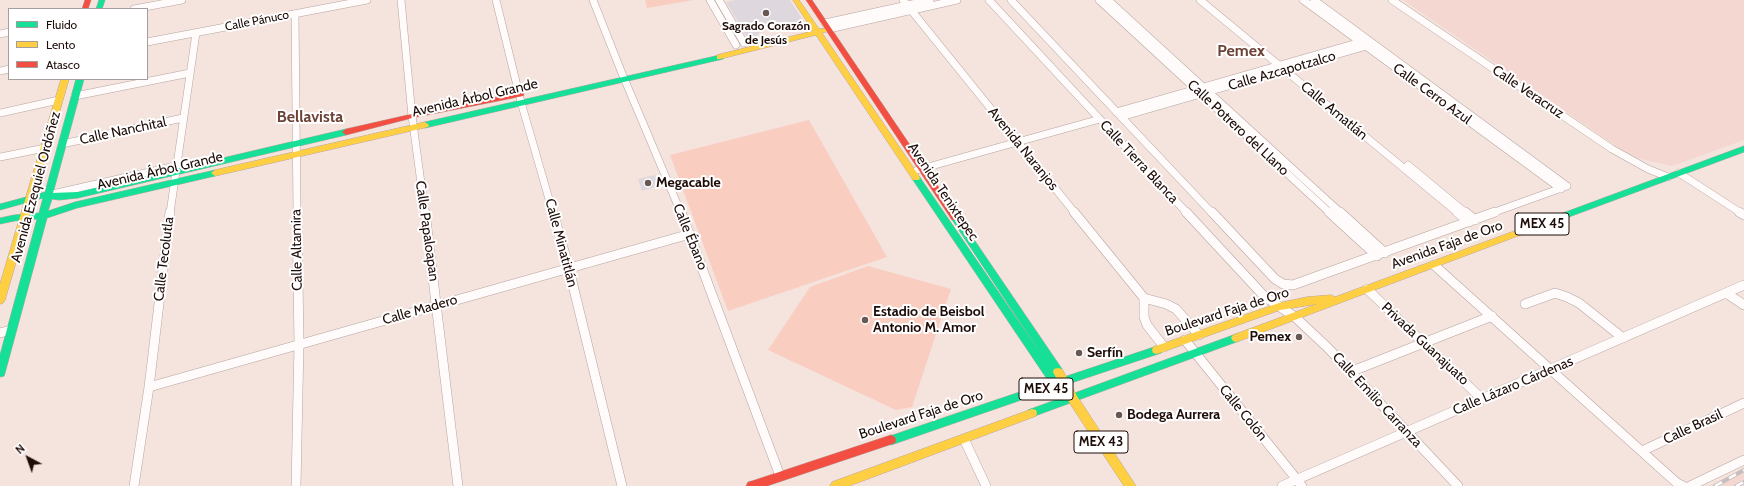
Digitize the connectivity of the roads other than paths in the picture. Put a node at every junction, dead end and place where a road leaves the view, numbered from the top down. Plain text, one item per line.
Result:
1 (182, 0) edge
2 (367, 0) edge
3 (401, 0) edge
4 (496, 0) edge
5 (593, 0) edge
6 (710, 0) edge
7 (719, 0) edge
8 (796, 0) edge
9 (809, 0) edge
10 (930, 0) edge
11 (957, 0) edge
12 (989, 0) edge
13 (1011, 0) edge
14 (1099, 0) edge
15 (1108, 0) edge
16 (1200, 0) edge
17 (1208, 0) edge
18 (1303, 0) edge
19 (1314, 0) edge
20 (1392, 0) edge
21 (907, 5) edge
22 (139, 8) edge
23 (295, 14) junction
24 (827, 26) junction
25 (815, 28) junction
26 (196, 33) junction
27 (148, 42) edge
28 (1367, 43) junction
29 (740, 44) junction
30 (1284, 67) junction
31 (190, 73) junction
32 (622, 75) junction
33 (65, 80) edge
34 (80, 80) edge
35 (870, 91) junction
36 (1202, 91) junction
37 (859, 94) junction
38 (75, 96) junction
39 (520, 98) junction
40 (59, 100) junction
41 (0, 112) edge
42 (1119, 115) junction
43 (412, 116) junction
44 (183, 118) junction
45 (1100, 119) junction
46 (413, 127) junction
47 (1017, 142) junction
48 (296, 143) junction
49 (62, 144) junction
50 (45, 148) junction
51 (1744, 149) edge
52 (296, 155) junction
53 (0, 157) edge
54 (922, 168) junction
55 (176, 169) junction
56 (912, 171) junction
57 (1678, 173) junction
58 (1668, 177) junction
59 (174, 183) junction
60 (48, 195) junction
61 (29, 200) junction
62 (0, 207) edge
63 (1744, 215) edge
64 (43, 216) junction
65 (24, 217) junction
66 (0, 221) edge
67 (1472, 221) junction
68 (690, 234) junction
69 (1381, 254) junction
70 (982, 258) junction
71 (972, 261) junction
72 (1434, 265) junction
73 (569, 269) junction
74 (4, 276) edge
75 (1744, 285) edge
76 (1367, 289) junction
77 (1726, 293) junction
78 (1144, 298) junction
79 (0, 300) edge
80 (1340, 300) junction
81 (1526, 304) dead end
82 (437, 305) junction
83 (1744, 305) edge
84 (1279, 307) junction
85 (1492, 316) junction
86 (1295, 317) junction
87 (11, 330) junction
88 (0, 333) edge
89 (1199, 335) junction
90 (1623, 338) junction
91 (1185, 340) junction
92 (1423, 343) junction
93 (299, 344) junction
94 (3, 347) edge
95 (1164, 347) junction
96 (1195, 352) junction
97 (1551, 369) junction
98 (1350, 372) junction
99 (0, 373) edge
100 (1061, 383) junction
101 (149, 386) junction
102 (1482, 399) junction
103 (1069, 400) junction
104 (1744, 403) edge
105 (1407, 432) junction
106 (964, 439) junction
107 (1642, 451) junction
108 (1744, 460) edge
109 (780, 476) junction
110 (1299, 483) edge
111 (134, 486) edge
112 (296, 486) edge
113 (458, 486) edge
114 (622, 486) edge
115 (752, 486) edge
116 (759, 486) edge
117 (836, 486) edge
118 (986, 486) edge
119 (1130, 486) edge
120 (1282, 486) edge
121 (1458, 486) edge
122 (1683, 486) edge
123 (1690, 486) edge

1 - 22 street
2 - 23 street, Calle Pánuco
3 - 43 street, Calle Papaloapan
4 - 39 street, Calle Minatitlán
5 - 32 street, Calle Ébano
6 - 29 street
7 - 29 street
8 - 25 main road, Avenida Tenixtepec
9 - 24 main road, Avenida Tenixtepec
10 - 21 street, Avenida Árbol Grande
11 - 21 street, Avenida Árbol Grande
12 - 45 street, Calle Tierra Blanca
13 - 42 street
14 - 36 street, Calle Potrero del Llano
15 - 36 street, Calle Potrero del Llano
16 - 30 street, Calle Amatlán
17 - 30 street, Calle Amatlán
18 - 28 street, Calle Cerro Azul
19 - 28 street, Calle Cerro Azul
20 - 58 street, Calle Veracruz
21 - 24 street, Avenida Árbol Grande
21 - 47 street, Avenida Naranjos
23 - 26 street, Calle Pánuco
23 - 48 street, Calle Altamira
24 - 25 main road, Avenida Árbol Grande
24 - 35 main road, Avenida Tenixtepec
25 - 29 main road, Avenida Árbol Grande
25 - 32 main road, Avenida Árbol Grande
25 - 37 main road, Avenida Tenixtepec
26 - 27 street, Calle Pánuco
26 - 31 street, Calle Tecolutla
28 - 30 street, Calle Azcapotzalco
28 - 67 street, Calle Cerro Azul
29 - 32 main road, Avenida Árbol Grande
30 - 36 street, Calle Azcapotzalco
30 - 67 street, Calle Amatlán
31 - 38 street
31 - 44 street, Calle Tecolutla
32 - 39 main road, Avenida Árbol Grande
32 - 68 street, Calle Ébano
33 - 40 main road, Avenida Ezequiel Ordóñez
34 - 38 main road, Avenida Ezequiel Ordóñez
35 - 37 main road
35 - 54 main road, Avenida Tenixtepec
36 - 42 street, Calle Azcapotzalco
36 - 69 street, Calle Potrero del Llano
37 - 56 main road, Avenida Tenixtepec
38 - 49 main road, Avenida Ezequiel Ordóñez
39 - 43 main road, Avenida Árbol Grande
39 - 46 main road, Avenida Árbol Grande
39 - 73 street, Calle Minatitlán
40 - 41 street
40 - 50 main road, Avenida Ezequiel Ordóñez
42 - 69 street
43 - 46 street, Calle Papaloapan
43 - 48 main road, Avenida Árbol Grande
44 - 49 street, Calle Nanchital
44 - 55 street, Calle Tecolutla
45 - 47 street
45 - 84 street, Calle Tierra Blanca
46 - 52 main road, Avenida Árbol Grande
46 - 82 street, Calle Papaloapan
47 - 54 street
47 - 78 street, Avenida Naranjos
48 - 52 street, Calle Altamira
48 - 55 main road, Avenida Árbol Grande
49 - 60 main road, Avenida Ezequiel Ordóñez
50 - 53 street
50 - 61 main road, Avenida Ezequiel Ordóñez
51 - 57 main road, Avenida Faja de Oro / MEX 45
52 - 59 main road, Avenida Árbol Grande
52 - 93 street, Calle Altamira
54 - 56 street
54 - 70 main road, Avenida Tenixtepec
55 - 59 street, Calle Tecolutla
55 - 60 main road, Avenida Árbol Grande
56 - 71 main road, Avenida Tenixtepec
57 - 58 main road, Avenida Faja de Oro / MEX 45
57 - 63 street
58 - 72 main road, Avenida Faja de Oro / MEX 45
59 - 64 main road, Avenida Árbol Grande
59 - 101 street, Calle Tecolutla
60 - 61 main road, Avenida Árbol Grande
60 - 64 main road, Avenida Ezequiel Ordóñez
61 - 62 main road, Avenida Árbol Grande
61 - 65 main road, Avenida Ezequiel Ordóñez
64 - 65 main road, Avenida Árbol Grande
64 - 87 main road, Avenida Ezequiel Ordóñez
65 - 66 main road, Avenida Árbol Grande
65 - 74 main road, Avenida Ezequiel Ordóñez
67 - 69 street
68 - 73 street, Calle Madero
68 - 109 street, Calle Ébano
70 - 71 main road
70 - 100 main road, Avenida Tenixtepec
71 - 100 main road, Avenida Tenixtepec
72 - 76 main road, Avenida Faja de Oro / MEX 45
72 - 85 street
73 - 82 street, Calle Madero
73 - 114 street, Calle Minatitlán
74 - 79 main road, Avenida Ezequiel Ordóñez
75 - 77 street, Calle Lázaro Cárdenas
76 - 80 main road, Avenida Faja de Oro / MEX 45
76 - 92 street, Privada Guanajuato
77 - 83 street
77 - 90 street, Calle Lázaro Cárdenas
78 - 89 street
78 - 95 street
80 - 84 main road, Boulevard Faja de Oro / MEX 45
80 - 86 main road, Boulevard Faja de Oro / MEX 45
81 - 90 street
82 - 93 street, Calle Madero
82 - 113 street, Calle Papaloapan
84 - 86 street, Calle Tierra Blanca
84 - 89 main road, Boulevard Faja de Oro / MEX 45
85 - 92 street
85 - 97 street
86 - 96 main road, Boulevard Faja de Oro / MEX 45
86 - 98 street, Calle Emilio Carranza
87 - 88 street
87 - 94 main road, Avenida Ezequiel Ordóñez
89 - 91 main road, Boulevard Faja de Oro / MEX 45
90 - 97 street, Calle Lázaro Cárdenas
91 - 95 main road, Boulevard Faja de Oro / MEX 45
91 - 96 street, Calle Colón
92 - 98 street
92 - 102 street, Privada Guanajuato
93 - 101 street, Calle Madero
93 - 112 street, Calle Altamira
94 - 99 main road, Avenida Ezequiel Ordóñez
95 - 100 main road, Boulevard Faja de Oro / MEX 45
96 - 103 main road, Boulevard Faja de Oro / MEX 45
96 - 110 street, Calle Colón
97 - 102 street, Calle Lázaro Cárdenas
97 - 107 street
98 - 105 street, Calle Emilio Carranza
100 - 103 main road, Avenida Tenixtepec / MEX 43
100 - 109 main road, Boulevard Faja de Oro / MEX 45
101 - 111 street, Calle Tecolutla
102 - 105 street, Calle Lázaro Cárdenas
103 - 106 main road, Boulevard Faja de Oro / MEX 45
103 - 119 main road, MEX 43
104 - 107 street, Calle Brasil
105 - 110 street, Calle Lázaro Cárdenas
105 - 121 street, Calle Emilio Carranza
106 - 117 main road, Boulevard Faja de Oro / MEX 45
106 - 118 street
107 - 122 street
108 - 123 street
109 - 115 main road, Boulevard Faja de Oro / MEX 45
109 - 116 main road
110 - 120 street, Calle Lázaro Cárdenas

